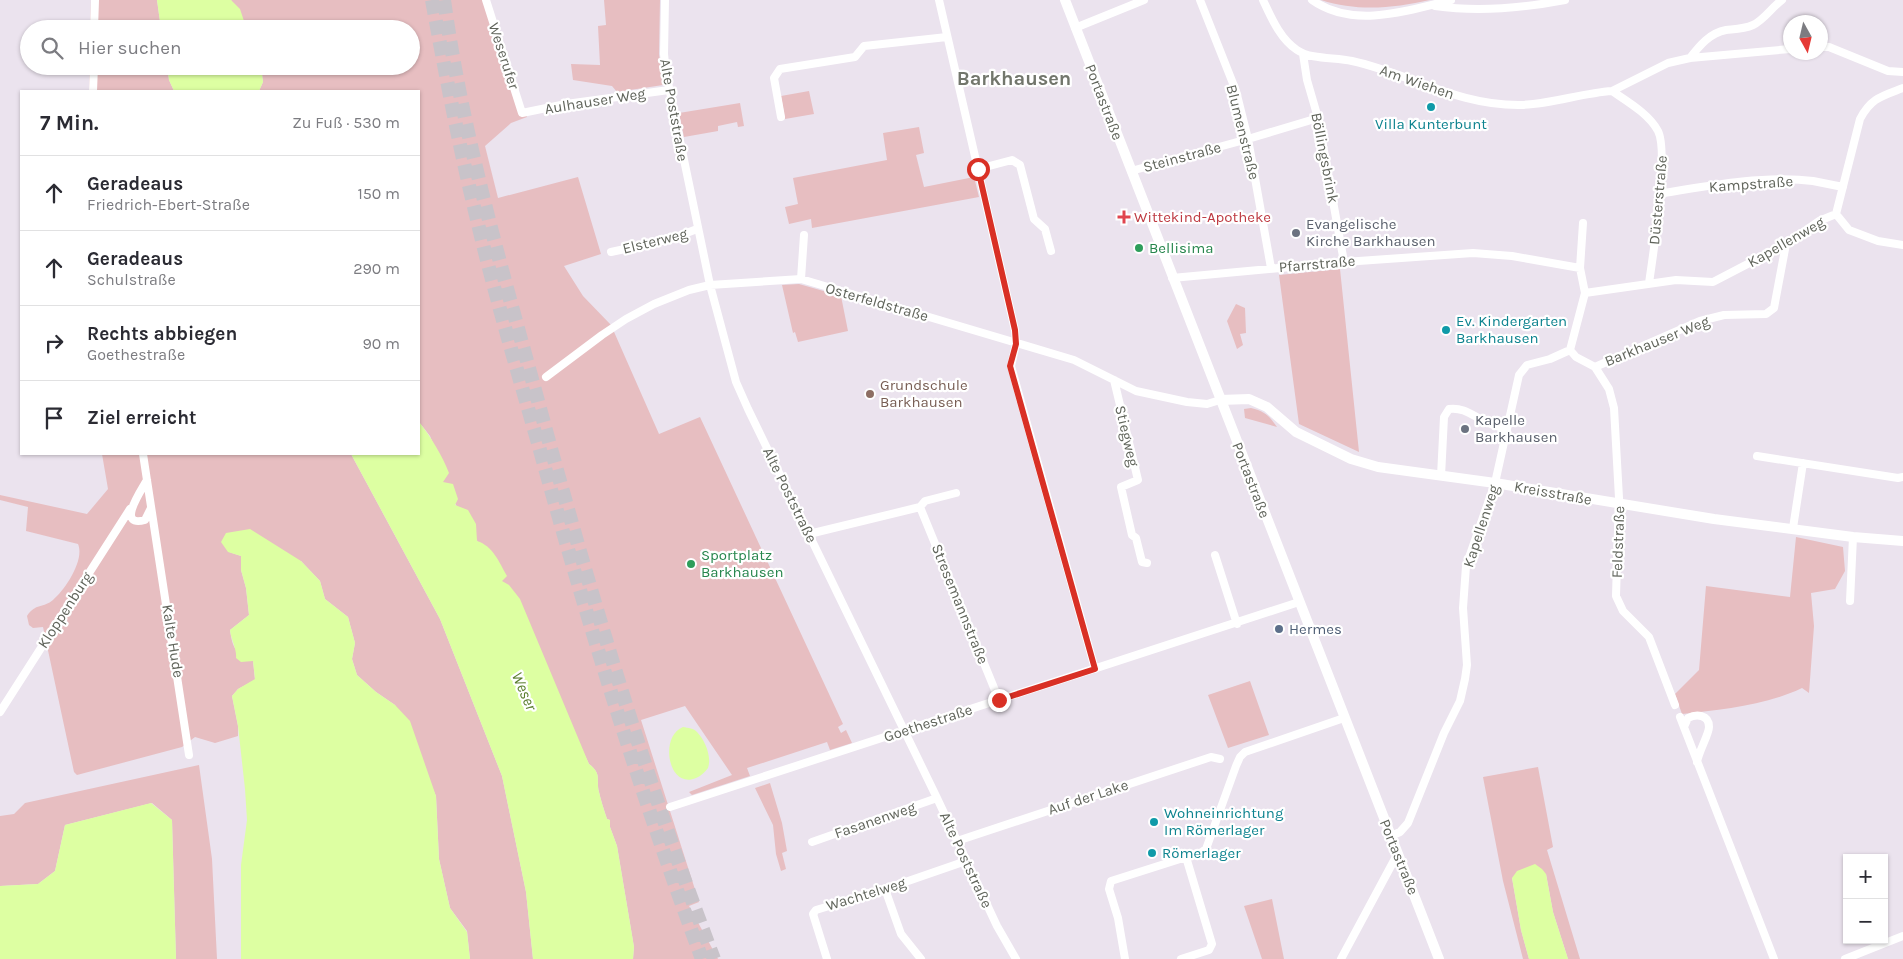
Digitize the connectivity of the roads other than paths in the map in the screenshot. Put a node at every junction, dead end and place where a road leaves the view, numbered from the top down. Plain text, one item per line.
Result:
1 (95, 0) edge
2 (486, 0) edge
3 (665, 0) edge
4 (938, 0) edge
5 (1064, 0) edge
6 (1144, 0) edge
7 (1200, 0) edge
8 (1263, 0) edge
9 (1312, 0) edge
10 (1451, 0) edge
11 (1565, 0) edge
12 (1782, 0) edge
13 (1431, 5) junction
14 (94, 20) edge
15 (1075, 28) junction
16 (947, 37) junction
17 (1828, 47) edge
18 (1783, 50) edge
19 (1303, 54) junction
20 (1690, 58) junction
21 (1903, 72) edge
22 (94, 75) edge
23 (1903, 88) edge
24 (93, 90) edge
25 (669, 90) junction
26 (1612, 91) junction
27 (522, 113) joint
28 (781, 117) dead end
29 (1318, 118) junction
30 (1248, 140) junction
31 (978, 169) junction
32 (1131, 171) junction
33 (1844, 187) junction
34 (1659, 194) junction
35 (1836, 214) junction
36 (1583, 223) dead end
37 (697, 229) junction
38 (804, 235) dead end
39 (1786, 244) junction
40 (1903, 246) edge
41 (1051, 251) dead end
42 (612, 252) dead end
43 (1344, 262) junction
44 (1271, 268) junction
45 (1580, 268) junction
46 (1172, 278) junction
47 (801, 279) junction
48 (1649, 283) junction
49 (710, 285) junction
50 (1585, 293) junction
51 (1016, 344) junction
52 (1570, 350) junction
53 (1595, 367) junction
54 (546, 377) dead end
55 (1114, 380) junction
56 (1220, 400) junction
57 (1506, 429) junction
58 (143, 455) edge
59 (1757, 456) dead end
60 (1803, 463) junction
61 (1441, 476) junction
62 (1903, 477) edge
63 (147, 480) junction
64 (1495, 483) junction
65 (956, 493) dead end
66 (1619, 504) junction
67 (152, 507) junction
68 (920, 507) junction
69 (130, 509) junction
70 (1793, 528) junction
71 (809, 534) junction
72 (1853, 537) junction
73 (1903, 541) edge
74 (1215, 555) dead end
75 (1147, 563) dead end
76 (1850, 601) dead end
77 (1299, 602) junction
78 (1237, 624) junction
79 (1095, 669) junction
80 (999, 700) junction
81 (1675, 705) dead end
82 (0, 712) edge
83 (1680, 717) dead end
84 (1344, 718) junction
85 (1684, 727) junction
86 (904, 731) junction
87 (189, 755) dead end
88 (1220, 759) dead end
89 (1697, 762) junction
90 (937, 798) junction
91 (670, 807) dead end
92 (1391, 836) junction
93 (957, 841) junction
94 (812, 842) dead end
95 (1398, 853) junction
96 (1186, 857) junction
97 (966, 861) junction
98 (886, 889) junction
99 (1903, 936) edge
100 (827, 959) edge
101 (921, 959) edge
102 (1016, 959) edge
103 (1125, 959) edge
104 (1181, 959) edge
105 (1341, 959) edge
106 (1439, 959) edge
107 (1774, 959) edge
108 (1845, 959) edge

1 - 14 street
2 - 27 street, Weserufer
3 - 25 street, Alte Poststraße
4 - 16 street
5 - 15 main road, Portastraße
6 - 15 street
7 - 30 street, Blumenstraße
8 - 19 street
9 - 13 street
10 - 13 street
11 - 13 street
12 - 20 street
15 - 32 main road, Portastraße
16 - 28 street
16 - 31 street
17 - 21 street
18 - 20 street
19 - 26 street, Am Wiehen
19 - 29 street, Böllingsbrink
20 - 26 street
22 - 24 street
23 - 33 street, Kapellenweg
25 - 27 street, Aulhauser Weg
25 - 37 street, Alte Poststraße
26 - 34 street, Düsterstraße
29 - 30 street, Steinstraße
29 - 43 street, Böllingsbrink
30 - 32 street, Steinstraße
30 - 44 street, Blumenstraße
31 - 41 street
31 - 51 street
32 - 46 main road, Portastraße
33 - 34 street, Kampstraße
33 - 35 street, Kapellenweg
34 - 48 street, Düsterstraße
35 - 39 street, Kapellenweg
35 - 40 street
36 - 45 street
37 - 42 street, Elsterweg
37 - 49 street, Alte Poststraße
38 - 47 street
39 - 48 street, Kapellenweg
39 - 53 street, Barkhauser Weg
43 - 44 street, Pfarrstraße
43 - 45 street, Pfarrstraße
44 - 46 street, Pfarrstraße
45 - 50 street
46 - 56 main road, Portastraße
47 - 49 street, Osterfeldstraße
47 - 51 street, Osterfeldstraße
48 - 50 street, Kapellenweg
49 - 54 street, Osterfeldstraße
49 - 71 street, Alte Poststraße
50 - 52 street
51 - 55 street, Osterfeldstraße
51 - 79 street
52 - 53 street, Barkhauser Weg
52 - 57 street, Kapellenweg
53 - 66 street, Feldstraße
55 - 56 street, Osterfeldstraße
55 - 75 street, Stiegweg
56 - 61 main road, Kreisstraße
56 - 77 main road, Portastraße
57 - 61 street
57 - 64 street, Kapellenweg
58 - 63 street, Kalte Hude
59 - 60 street
60 - 62 street
60 - 70 street
61 - 64 main road, Kreisstraße
63 - 67 street, Kalte Hude
63 - 69 street, Kloppenburg
64 - 66 main road, Kreisstraße
64 - 92 street, Kapellenweg
65 - 68 street
66 - 70 main road, Kreisstraße
66 - 81 street, Feldstraße
67 - 69 street
67 - 87 street, Kalte Hude
68 - 71 street
68 - 80 street, Stresemannstraße
69 - 82 street, Kloppenburg
70 - 72 main road, Kreisstraße
71 - 86 street, Alte Poststraße
72 - 73 main road, Kreisstraße
72 - 76 street
74 - 78 street
77 - 78 street, Goethestraße
77 - 84 main road, Portastraße
78 - 79 street, Goethestraße
79 - 80 street, Goethestraße
80 - 86 street, Goethestraße
83 - 85 street
84 - 92 main road, Portastraße
84 - 96 street
85 - 89 street
85 - 89 street
86 - 90 street, Alte Poststraße
86 - 91 street, Goethestraße
88 - 93 street, Auf der Lake
89 - 107 street
90 - 93 street, Alte Poststraße
90 - 94 street, Fasanenweg
92 - 95 main road, Portastraße
93 - 97 street, Alte Poststraße
95 - 105 street
95 - 106 main road, Portastraße
96 - 103 street
96 - 104 street
97 - 98 street, Wachtelweg
97 - 102 street, Alte Poststraße
98 - 100 street, Wachtelweg
98 - 101 street
99 - 108 street

